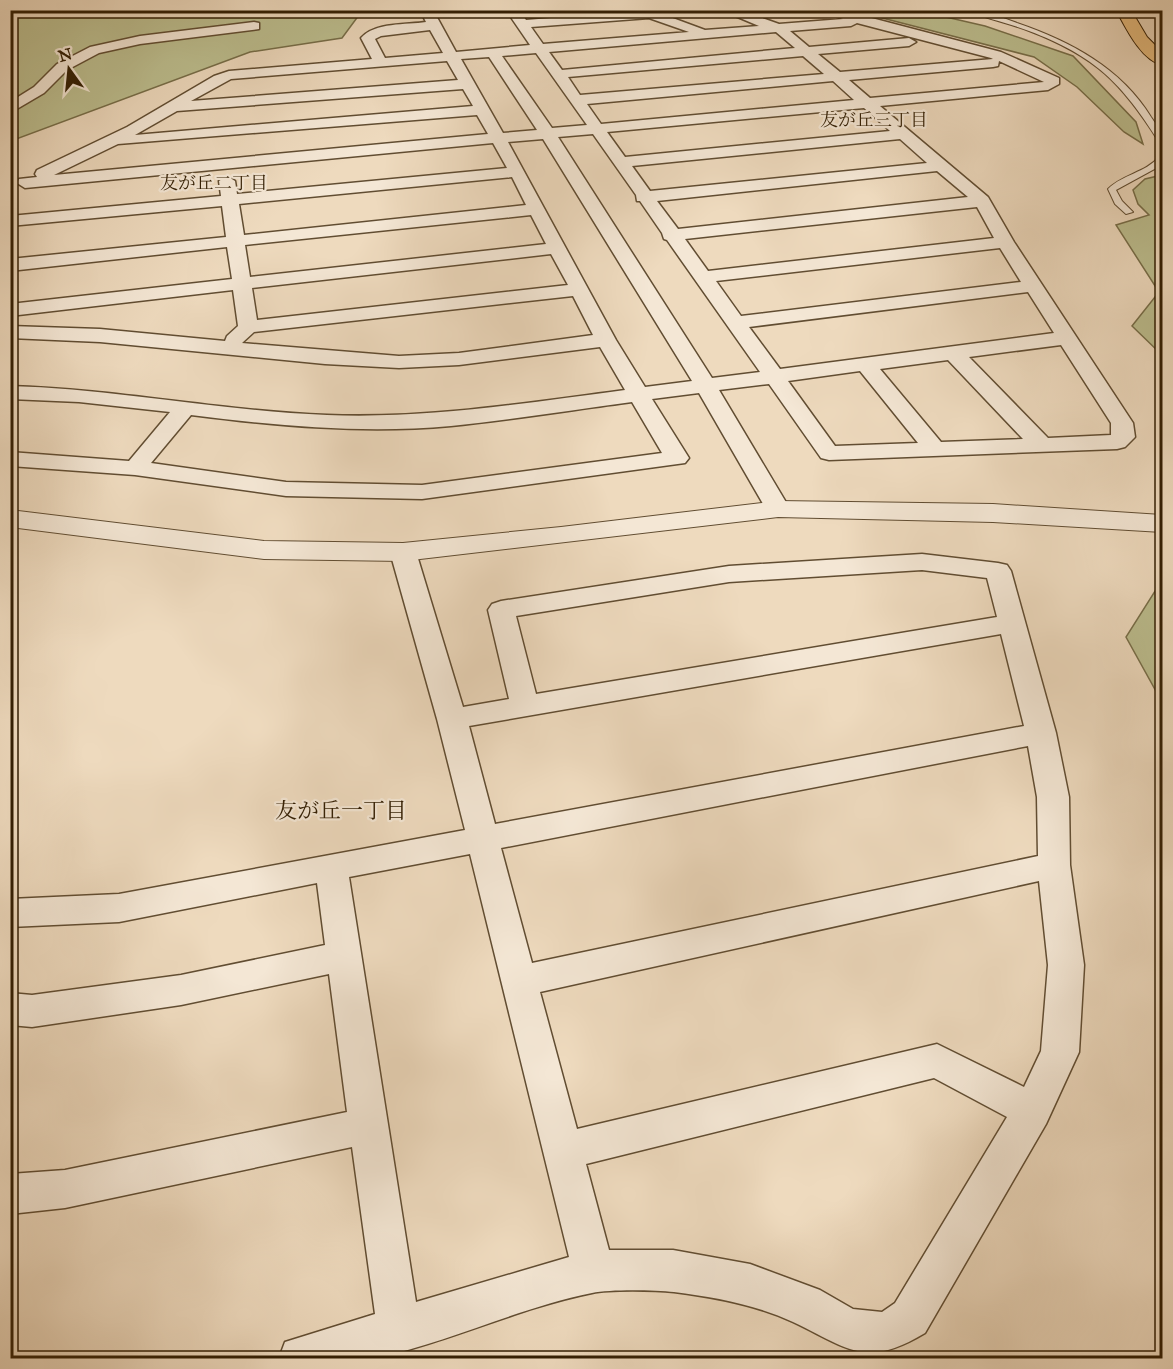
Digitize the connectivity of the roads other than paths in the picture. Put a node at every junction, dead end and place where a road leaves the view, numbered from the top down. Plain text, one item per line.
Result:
1 (426, 10) edge
2 (512, 10) edge
3 (727, 10) edge
4 (824, 10) edge
5 (970, 10) edge
6 (1124, 10) edge
7 (859, 21) junction
8 (521, 24) junction
9 (436, 25) junction
10 (254, 26) dead end
11 (780, 29) junction
12 (707, 35) junction
13 (932, 40) junction
14 (539, 49) junction
15 (806, 51) junction
16 (493, 53) junction
17 (453, 56) junction
18 (1162, 60) edge
19 (1014, 61) junction
20 (381, 62) junction
21 (558, 74) junction
22 (835, 76) junction
23 (467, 84) junction
24 (577, 100) junction
25 (868, 103) junction
26 (173, 107) junction
27 (10, 109) edge
28 (481, 110) junction
29 (598, 130) junction
30 (221, 133) junction
31 (905, 134) junction
32 (549, 135) junction
33 (498, 139) junction
34 (1162, 140) edge
35 (115, 141) junction
36 (1162, 159) edge
37 (619, 162) junction
38 (225, 165) junction
39 (941, 166) junction
40 (517, 172) junction
41 (18, 187) edge
42 (643, 196) junction
43 (231, 200) junction
44 (982, 201) junction
45 (537, 209) junction
46 (1129, 212) dead end
47 (10, 221) edge
48 (670, 235) junction
49 (237, 241) junction
50 (1005, 242) junction
51 (556, 248) junction
52 (10, 265) edge
53 (703, 277) junction
54 (242, 283) junction
55 (1034, 286) junction
56 (579, 290) junction
57 (10, 310) edge
58 (737, 323) junction
59 (248, 327) junction
60 (10, 332) edge
61 (1066, 338) junction
62 (606, 340) junction
63 (228, 346) junction
64 (952, 353) junction
65 (865, 364) junction
66 (775, 376) junction
67 (707, 386) junction
68 (10, 392) edge
69 (641, 396) junction
70 (186, 407) junction
71 (1042, 445) junction
72 (934, 448) junction
73 (10, 459) edge
74 (135, 468) junction
75 (778, 509) junction
76 (10, 518) edge
77 (1162, 524) edge
78 (403, 552) junction
79 (1012, 623) junction
80 (525, 706) junction
81 (452, 719) junction
82 (1041, 733) junction
83 (483, 841) junction
84 (1054, 865) junction
85 (331, 869) junction
86 (10, 913) edge
87 (344, 956) junction
88 (520, 981) junction
89 (10, 1009) edge
90 (1032, 1111) junction
91 (370, 1125) junction
92 (563, 1151) junction
93 (10, 1194) edge
94 (594, 1270) junction
95 (399, 1331) junction
96 (301, 1359) edge

1 - 9 street
2 - 8 street
3 - 11 street
4 - 7 street
5 - 34 lane
6 - 18 main road
7 - 11 street
7 - 13 street
8 - 12 street
8 - 14 street
9 - 17 street
9 - 20 street
10 - 27 street
11 - 12 street
11 - 15 street
12 - 14 street
13 - 15 street
13 - 19 street
14 - 16 street
14 - 21 street
15 - 21 street
15 - 22 street
16 - 17 street
16 - 32 street
17 - 20 street
17 - 23 street
19 - 22 street
19 - 25 street
20 - 26 street
21 - 24 street
22 - 24 street
22 - 25 street
23 - 26 street
23 - 28 street
24 - 29 street
25 - 29 street
25 - 31 street
26 - 35 street
28 - 30 street
28 - 33 street
29 - 32 street
29 - 37 street
30 - 35 street
30 - 38 street
31 - 37 street
31 - 39 street
32 - 33 street
32 - 67 street
33 - 38 street
33 - 40 street
35 - 41 street
36 - 46 lane
37 - 42 street
38 - 41 street
38 - 43 street
39 - 42 street
39 - 44 street
40 - 43 street
40 - 45 street
42 - 48 street
43 - 47 street
43 - 49 street
44 - 48 street
44 - 50 street
45 - 49 street
45 - 51 street
48 - 53 street
49 - 52 street
49 - 54 street
50 - 53 street
50 - 55 street
51 - 54 street
51 - 56 street
53 - 58 street
54 - 57 street
54 - 59 street
55 - 58 street
55 - 61 street
56 - 59 street
56 - 62 street
58 - 66 street
59 - 63 street
60 - 63 street
61 - 64 street
61 - 71 street
62 - 63 street
62 - 69 street
64 - 65 street
64 - 71 street
65 - 66 street
65 - 72 street
66 - 67 street
66 - 72 street
67 - 69 street
67 - 75 street
68 - 70 street
69 - 70 street
69 - 74 street
70 - 74 street
71 - 72 street
73 - 74 street
75 - 77 street
75 - 78 street
76 - 78 street
78 - 81 street
79 - 80 street
79 - 80 street
79 - 82 street
80 - 81 street
81 - 83 street
82 - 83 street
82 - 84 street
83 - 85 street
83 - 88 street
84 - 88 street
84 - 90 street
85 - 86 street
85 - 87 street
87 - 89 street
87 - 91 street
88 - 92 street
90 - 92 street
90 - 94 street
91 - 93 street
91 - 95 street
92 - 94 street
94 - 95 street
95 - 96 street

